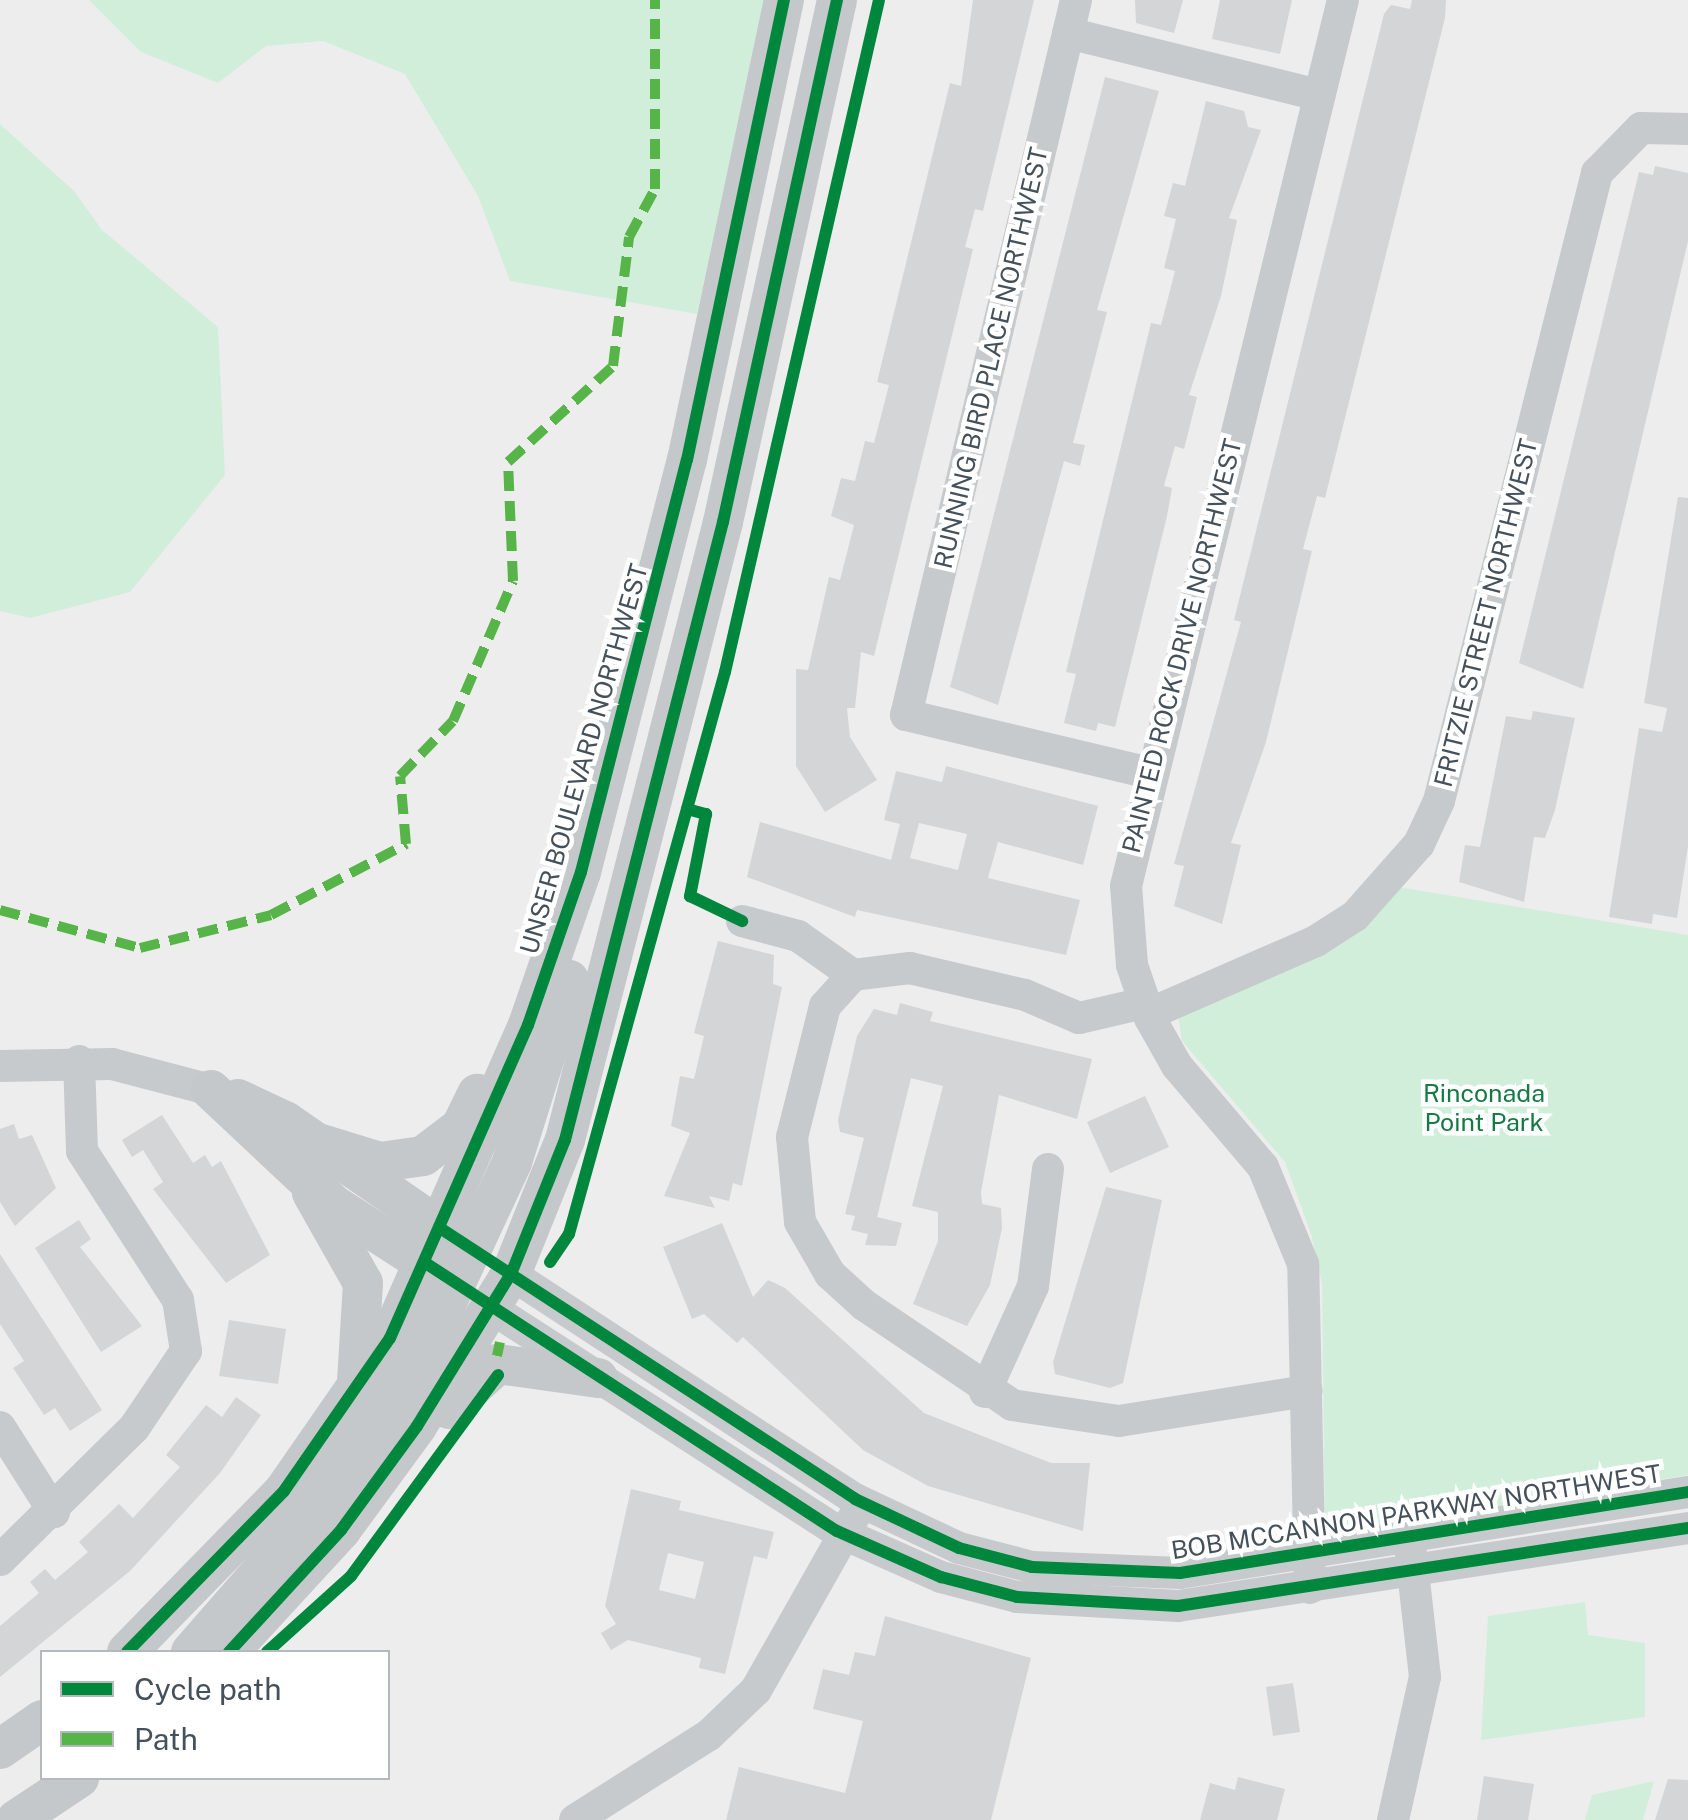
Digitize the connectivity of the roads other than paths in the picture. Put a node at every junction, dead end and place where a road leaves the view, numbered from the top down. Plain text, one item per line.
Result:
1 (784, 0) edge
2 (837, 0) edge
3 (1076, 0) edge
4 (1343, 0) edge
5 (1068, 33) junction
6 (1319, 95) junction
7 (1688, 129) edge
8 (1150, 773) junction
9 (602, 790) junction
10 (742, 920) dead end
11 (853, 975) junction
12 (1146, 1008) junction
13 (79, 1062) junction
14 (0, 1066) edge
15 (211, 1090) joint
16 (310, 1158) junction
17 (1048, 1170) dead end
18 (450, 1257) junction
19 (501, 1291) junction
20 (598, 1378) junction
21 (356, 1391) junction
22 (1307, 1391) junction
23 (985, 1392) junction
24 (0, 1427) edge
25 (1688, 1492) edge
26 (861, 1503) junction
27 (54, 1512) junction
28 (1688, 1528) edge
29 (844, 1535) junction
30 (1408, 1537) junction
31 (1304, 1554) junction
32 (0, 1560) edge
33 (1413, 1572) junction
34 (300, 1580) junction
35 (1310, 1588) junction
36 (130, 1650) edge
37 (193, 1650) edge
38 (231, 1650) edge
39 (40, 1721) edge
40 (0, 1749) edge
41 (73, 1780) edge
42 (16, 1820) edge
43 (575, 1820) edge
44 (1393, 1820) edge

1 - 9 main road, UNSER BOULEVARD NORTHWEST
2 - 19 main road
3 - 5 street, RUNNING BIRD PLACE NORTHWEST
4 - 6 street, PAINTED ROCK DRIVE NORTHWEST
5 - 6 street
5 - 8 street, RUNNING BIRD PLACE NORTHWEST
6 - 8 street, PAINTED ROCK DRIVE NORTHWEST
7 - 12 street, FRITZIE STREET NORTHWEST
8 - 12 street, PAINTED ROCK DRIVE NORTHWEST
9 - 16 main road
9 - 18 main road, UNSER BOULEVARD NORTHWEST
10 - 11 street
11 - 12 street, FRITZIE STREET NORTHWEST
11 - 23 street
12 - 22 street, PAINTED ROCK DRIVE NORTHWEST
13 - 14 street
13 - 15 street
13 - 27 street
15 - 16 main road
16 - 18 main road
16 - 21 main road
17 - 23 street
18 - 19 main road
18 - 21 main road, UNSER BOULEVARD NORTHWEST
18 - 37 main road
19 - 20 street
19 - 26 street, BOB MCCANNON PARKWAY NORTHWEST
19 - 34 main road
20 - 29 street
20 - 34 main road
21 - 36 main road, UNSER BOULEVARD NORTHWEST
22 - 23 street
22 - 31 street, PAINTED ROCK DRIVE NORTHWEST
24 - 27 street
25 - 30 street, BOB MCCANNON PARKWAY NORTHWEST
26 - 29 street
26 - 31 street, BOB MCCANNON PARKWAY NORTHWEST
27 - 32 street
28 - 33 street
29 - 35 street
29 - 43 street
30 - 31 street, BOB MCCANNON PARKWAY NORTHWEST
30 - 33 street
31 - 35 street, PAINTED ROCK DRIVE NORTHWEST
33 - 35 street
33 - 44 street
34 - 38 main road
39 - 40 main road
41 - 42 main road

